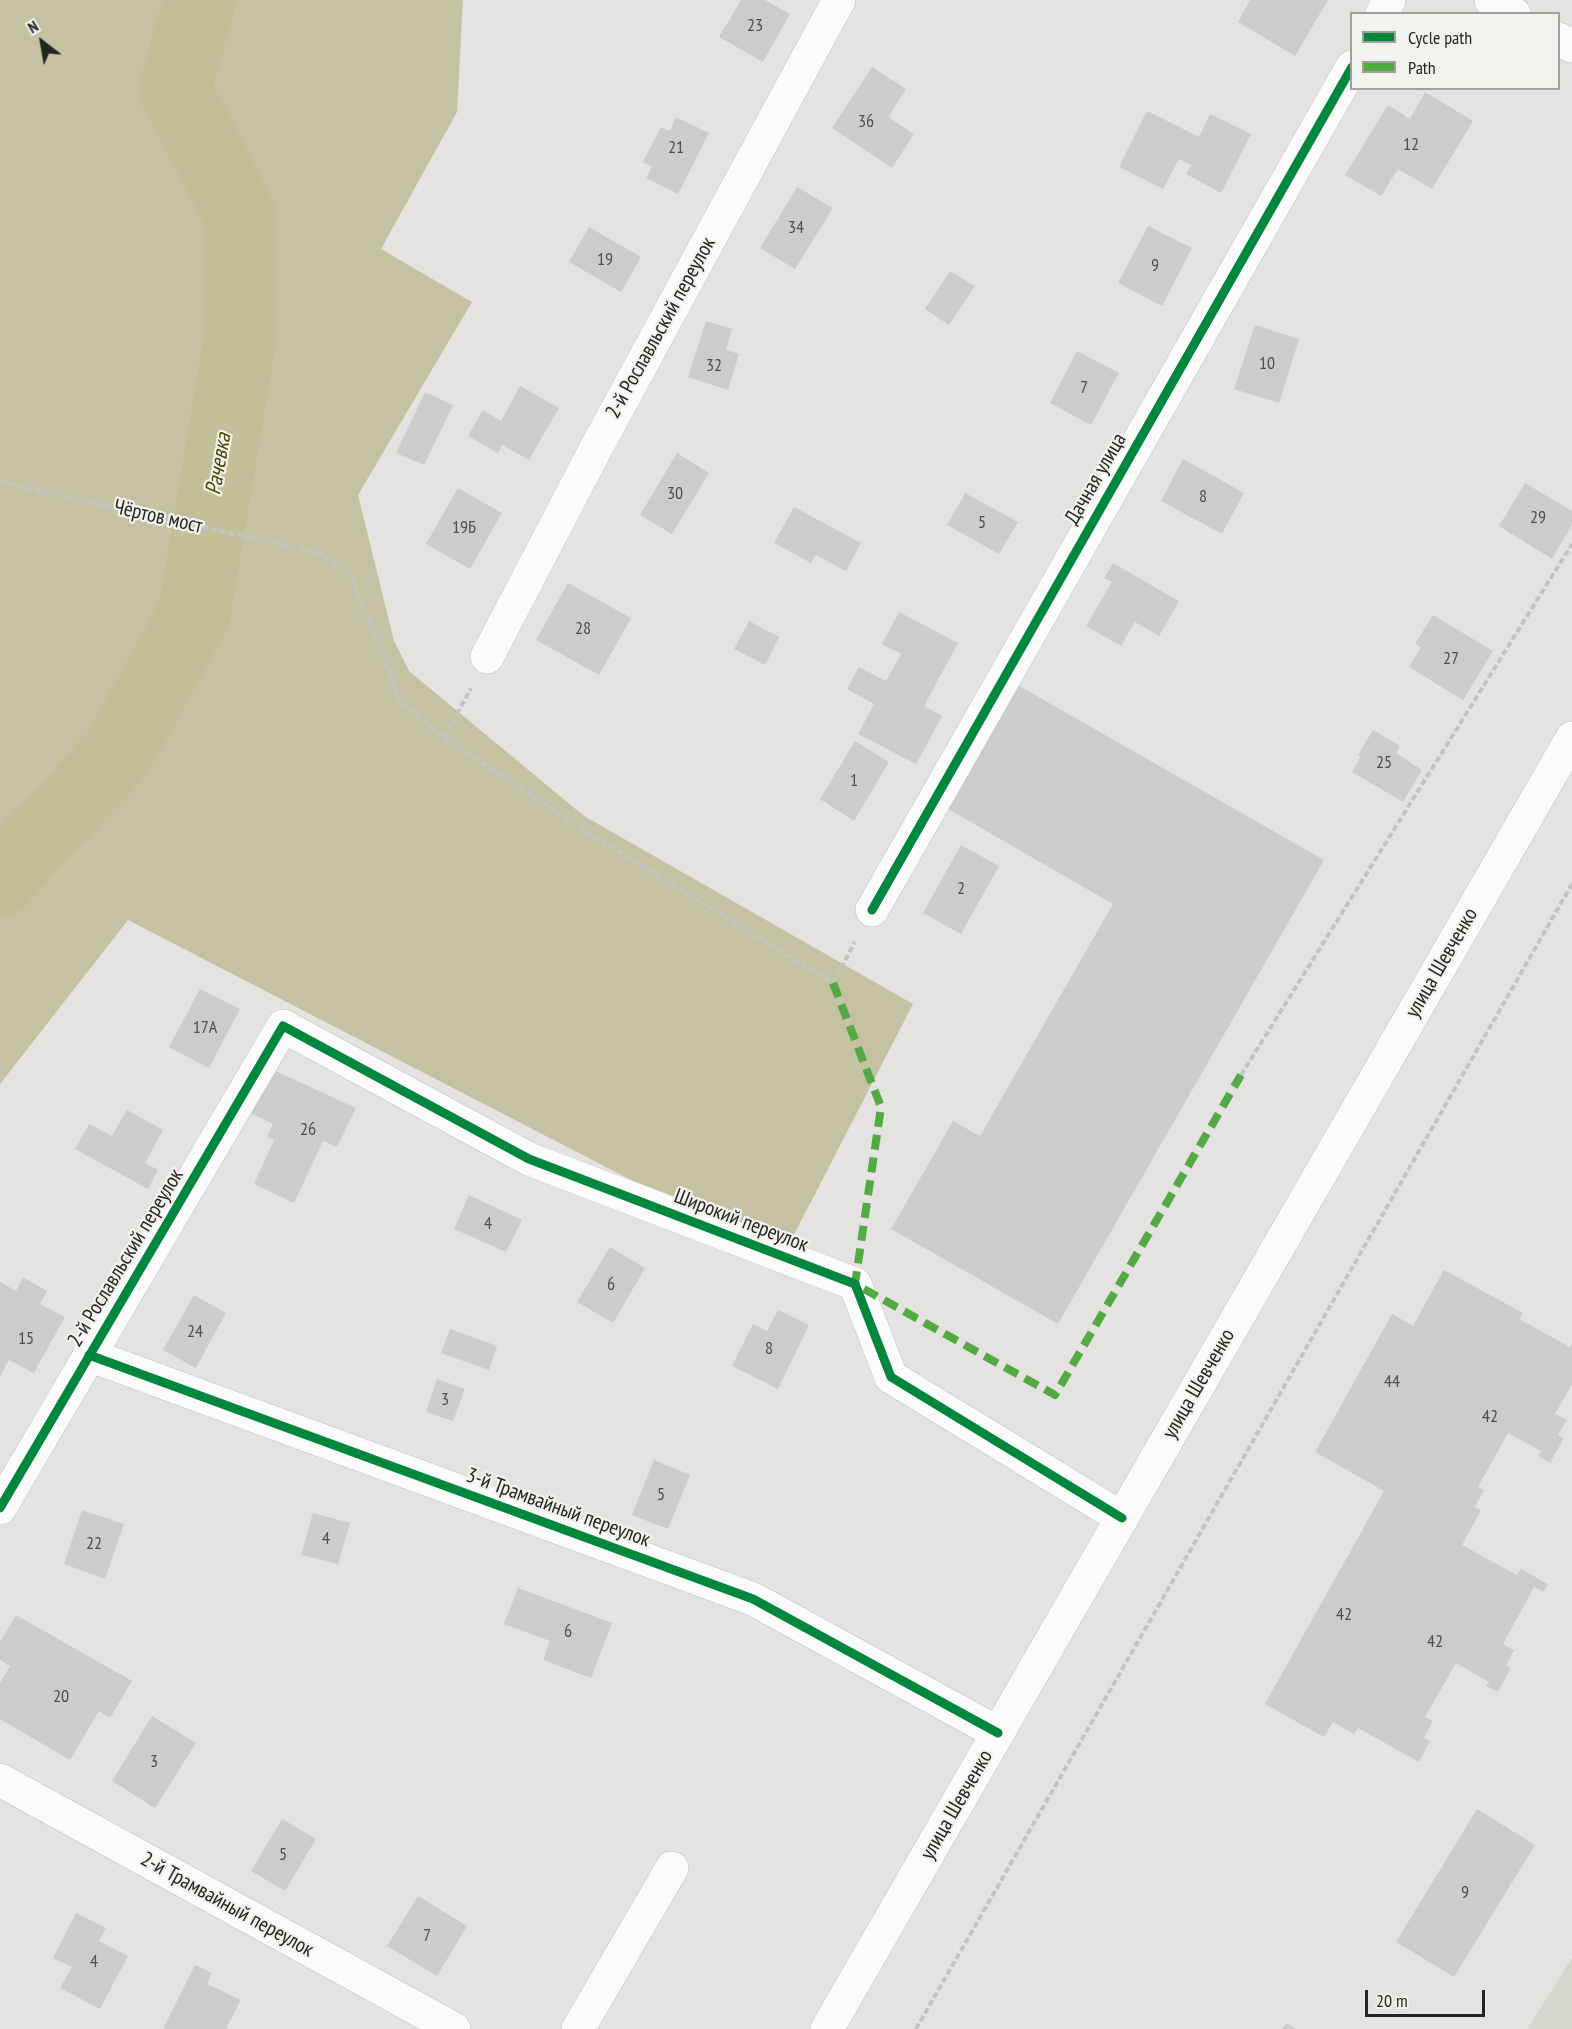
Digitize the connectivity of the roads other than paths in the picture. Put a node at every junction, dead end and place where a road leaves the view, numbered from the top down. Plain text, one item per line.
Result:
1 (839, 0) edge
2 (1491, 0) edge
3 (1512, 12) edge
4 (1350, 71) edge
5 (487, 657) road end
6 (1572, 738) edge
7 (872, 910) road end
8 (284, 1026) joint
9 (89, 1355) junction
10 (0, 1508) edge
11 (1122, 1518) junction
12 (998, 1733) junction
13 (0, 1780) edge
14 (672, 1868) dead end
15 (454, 2029) edge
16 (578, 2029) edge
17 (827, 2029) edge

1 - 5 street, 2-й Рославльский переулок
2 - 3 street
4 - 7 street, Дачная улица
6 - 11 street, улица Шевченко
8 - 9 street, 2-й Рославльский переулок
8 - 11 street, Широкий переулок
9 - 10 street, 2-й Рославльский переулок
9 - 12 street, 3-й Трамвайный переулок
11 - 12 street, улица Шевченко
12 - 17 street, улица Шевченко
13 - 15 street, 2-й Трамвайный переулок
14 - 16 street

